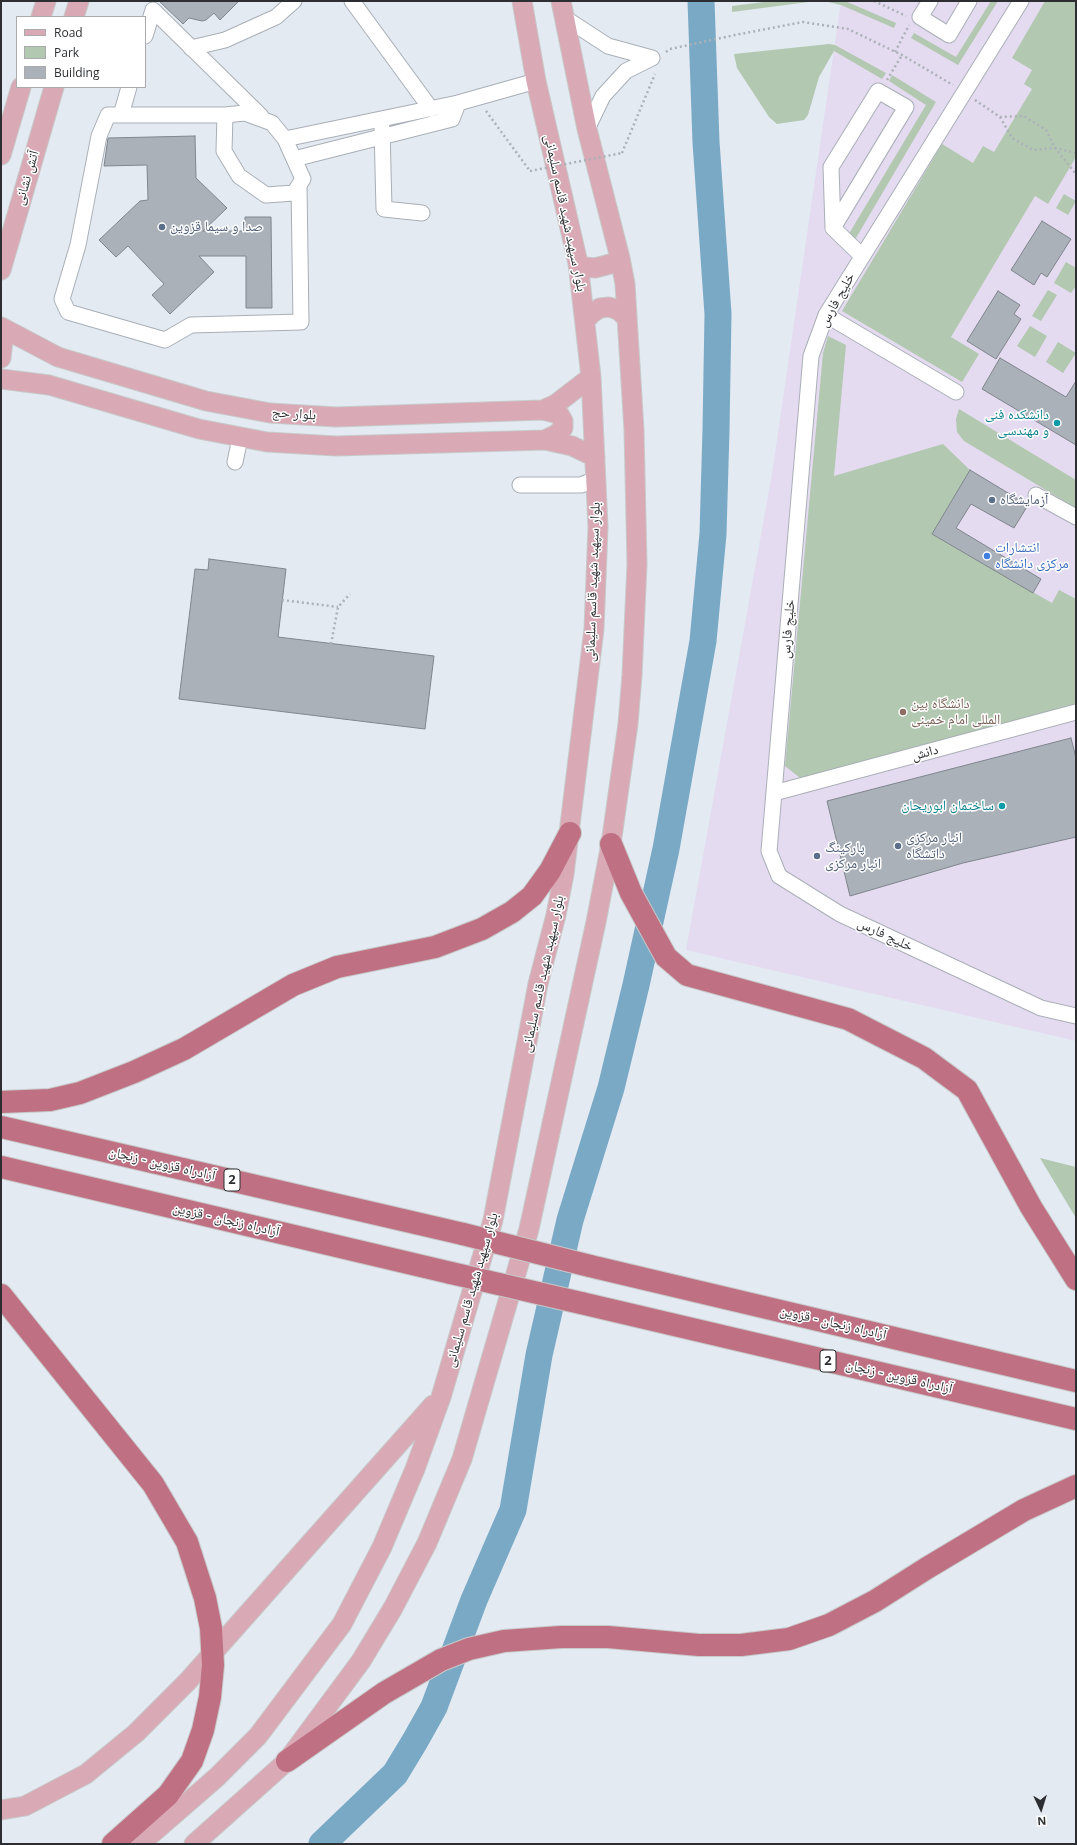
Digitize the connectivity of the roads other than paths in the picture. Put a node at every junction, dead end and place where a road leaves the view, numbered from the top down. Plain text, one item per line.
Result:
1 (46, 1) edge
2 (79, 1) edge
3 (294, 1) edge
4 (352, 1) edge
5 (522, 1) edge
6 (930, 1) edge
7 (969, 1) edge
8 (1021, 1) edge
9 (563, 10) edge
10 (41, 16) edge
11 (74, 16) edge
12 (146, 33) edge
13 (191, 48) junction
14 (536, 81) junction
15 (21, 88) edge
16 (54, 88) edge
17 (129, 88) edge
18 (458, 103) junction
19 (431, 109) junction
20 (121, 115) junction
21 (225, 115) junction
22 (381, 119) junction
23 (266, 121) junction
24 (587, 129) junction
25 (383, 136) junction
26 (285, 139) junction
27 (1, 155) edge
28 (294, 159) junction
29 (299, 186) junction
30 (422, 213) dead end
31 (833, 228) junction
32 (862, 256) junction
33 (620, 258) junction
34 (578, 263) junction
35 (1, 270) edge
36 (826, 315) junction
37 (627, 318) junction
38 (586, 321) junction
39 (1, 327) edge
40 (1, 331) edge
41 (1, 358) edge
42 (591, 377) junction
43 (1, 379) edge
44 (956, 392) dead end
45 (543, 410) junction
46 (240, 438) junction
47 (545, 440) junction
48 (236, 462) dead end
49 (596, 465) junction
50 (520, 485) dead end
51 (1036, 495) dead end
52 (1076, 517) edge
53 (1076, 712) edge
54 (774, 793) junction
55 (570, 833) junction
56 (611, 844) junction
57 (1076, 1016) edge
58 (1, 1102) edge
59 (1, 1127) edge
60 (1, 1167) edge
61 (590, 1266) joint
62 (1076, 1279) edge
63 (1, 1295) edge
64 (581, 1303) joint
65 (1076, 1381) edge
66 (441, 1397) junction
67 (1076, 1419) edge
68 (1076, 1486) edge
69 (287, 1761) junction
70 (1, 1810) edge
71 (113, 1844) edge
72 (140, 1844) edge
73 (194, 1844) edge

1 - 10 main road
2 - 11 main road
3 - 13 street
4 - 19 street
5 - 14 main road, بلوار سپهبد شهید قاسم سلیمانی
6 - 7 street
8 - 32 street, خلیج فارس
9 - 24 main road
9 - 24 street
12 - 13 street
13 - 23 street
14 - 18 street
14 - 34 main road, بلوار سپهبد شهید قاسم سلیمانی
15 - 27 main road
16 - 35 main road, آتش نشانی
17 - 20 street
18 - 19 street
18 - 25 street
19 - 22 street
20 - 21 street
20 - 29 street
21 - 23 street
21 - 29 street
22 - 25 street
22 - 26 street
23 - 26 street
24 - 33 main road
25 - 28 street
25 - 30 street
26 - 28 street
28 - 29 street
31 - 31 street
31 - 32 street
32 - 36 street, خلیج فارس
33 - 34 main road
33 - 37 main road
34 - 38 main road, بلوار سپهبد شهید قاسم سلیمانی
36 - 44 street
36 - 54 street, خلیج فارس
37 - 38 main road
37 - 56 main road
38 - 42 main road, بلوار سپهبد شهید قاسم سلیمانی
39 - 45 main road, بلوار حج
40 - 41 main road
42 - 45 main road, بلوار حج
42 - 49 main road, بلوار سپهبد شهید قاسم سلیمانی
43 - 46 main road
45 - 47 main road
46 - 47 main road
46 - 48 street
47 - 49 main road
49 - 50 street
49 - 55 main road, بلوار سپهبد شهید قاسم سلیمانی
51 - 52 street
53 - 54 street, دانش
54 - 57 street, خلیج فارس
55 - 58 highway
55 - 66 main road, بلوار سپهبد شهید قاسم سلیمانی
56 - 62 highway
56 - 69 main road
59 - 61 highway, آزادراه قزوین - زنجان / 2, bridge
60 - 64 highway, آزادراه زنجان - قزوین / 2, bridge
61 - 65 highway, آزادراه زنجان - قزوین / 2
63 - 71 highway
64 - 67 highway, آزادراه قزوین - زنجان / 2
66 - 70 main road
66 - 72 main road, بلوار سپهبد شهید قاسم سلیمانی
68 - 69 highway
69 - 73 main road

